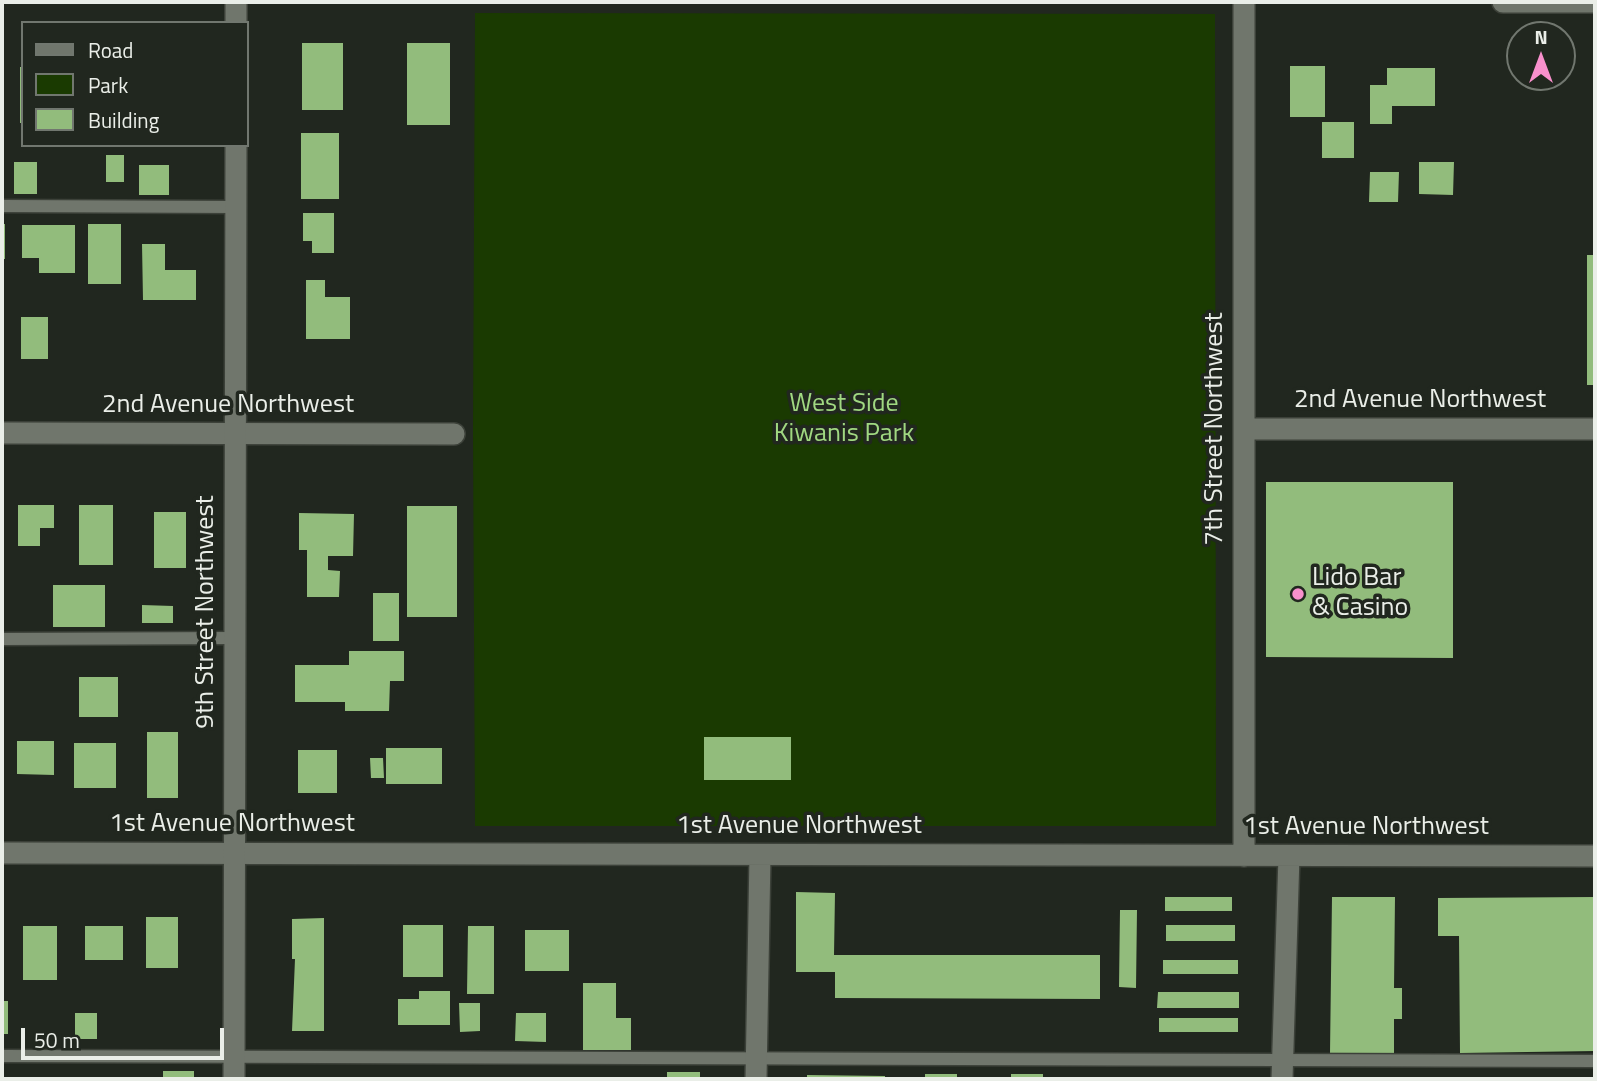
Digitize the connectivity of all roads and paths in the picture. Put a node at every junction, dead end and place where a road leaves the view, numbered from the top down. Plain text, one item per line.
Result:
1 (236, 2) edge
2 (1244, 2) edge
3 (1503, 2) edge
4 (1595, 2) edge
5 (236, 21) edge
6 (236, 147) edge
7 (2, 206) edge
8 (236, 207) junction
9 (1244, 429) junction
10 (1595, 429) edge
11 (2, 433) edge
12 (454, 433) dead end
13 (235, 434) junction
14 (235, 638) junction
15 (2, 639) edge
16 (2, 853) edge
17 (234, 853) junction
18 (760, 855) junction
19 (1244, 856) junction
20 (1289, 856) junction
21 (1595, 856) edge
22 (2, 1056) edge
23 (234, 1057) junction
24 (1595, 1061) edge
25 (756, 1069) edge
26 (1282, 1070) edge
27 (234, 1079) edge

1 - 5 street
2 - 9 street, 7th Street Northwest
3 - 4 street
6 - 8 street, 9th Street Northwest
7 - 8 lane
8 - 13 street, 9th Street Northwest
9 - 10 street, 2nd Avenue Northwest
9 - 19 street, 7th Street Northwest
11 - 13 street, 2nd Avenue Northwest
12 - 13 street, 2nd Avenue Northwest
13 - 14 street, 9th Street Northwest
14 - 15 lane
14 - 17 street, 9th Street Northwest
16 - 17 street, 1st Avenue Northwest
17 - 18 street, 1st Avenue Northwest
17 - 23 street, 9th Street Northwest
18 - 19 street, 1st Avenue Northwest
18 - 25 street
19 - 20 street, 1st Avenue Northwest
20 - 21 street, 1st Avenue Northwest
20 - 26 street
22 - 23 lane
23 - 25 lane
23 - 27 street, 9th Street Northwest
24 - 26 lane
25 - 26 lane

